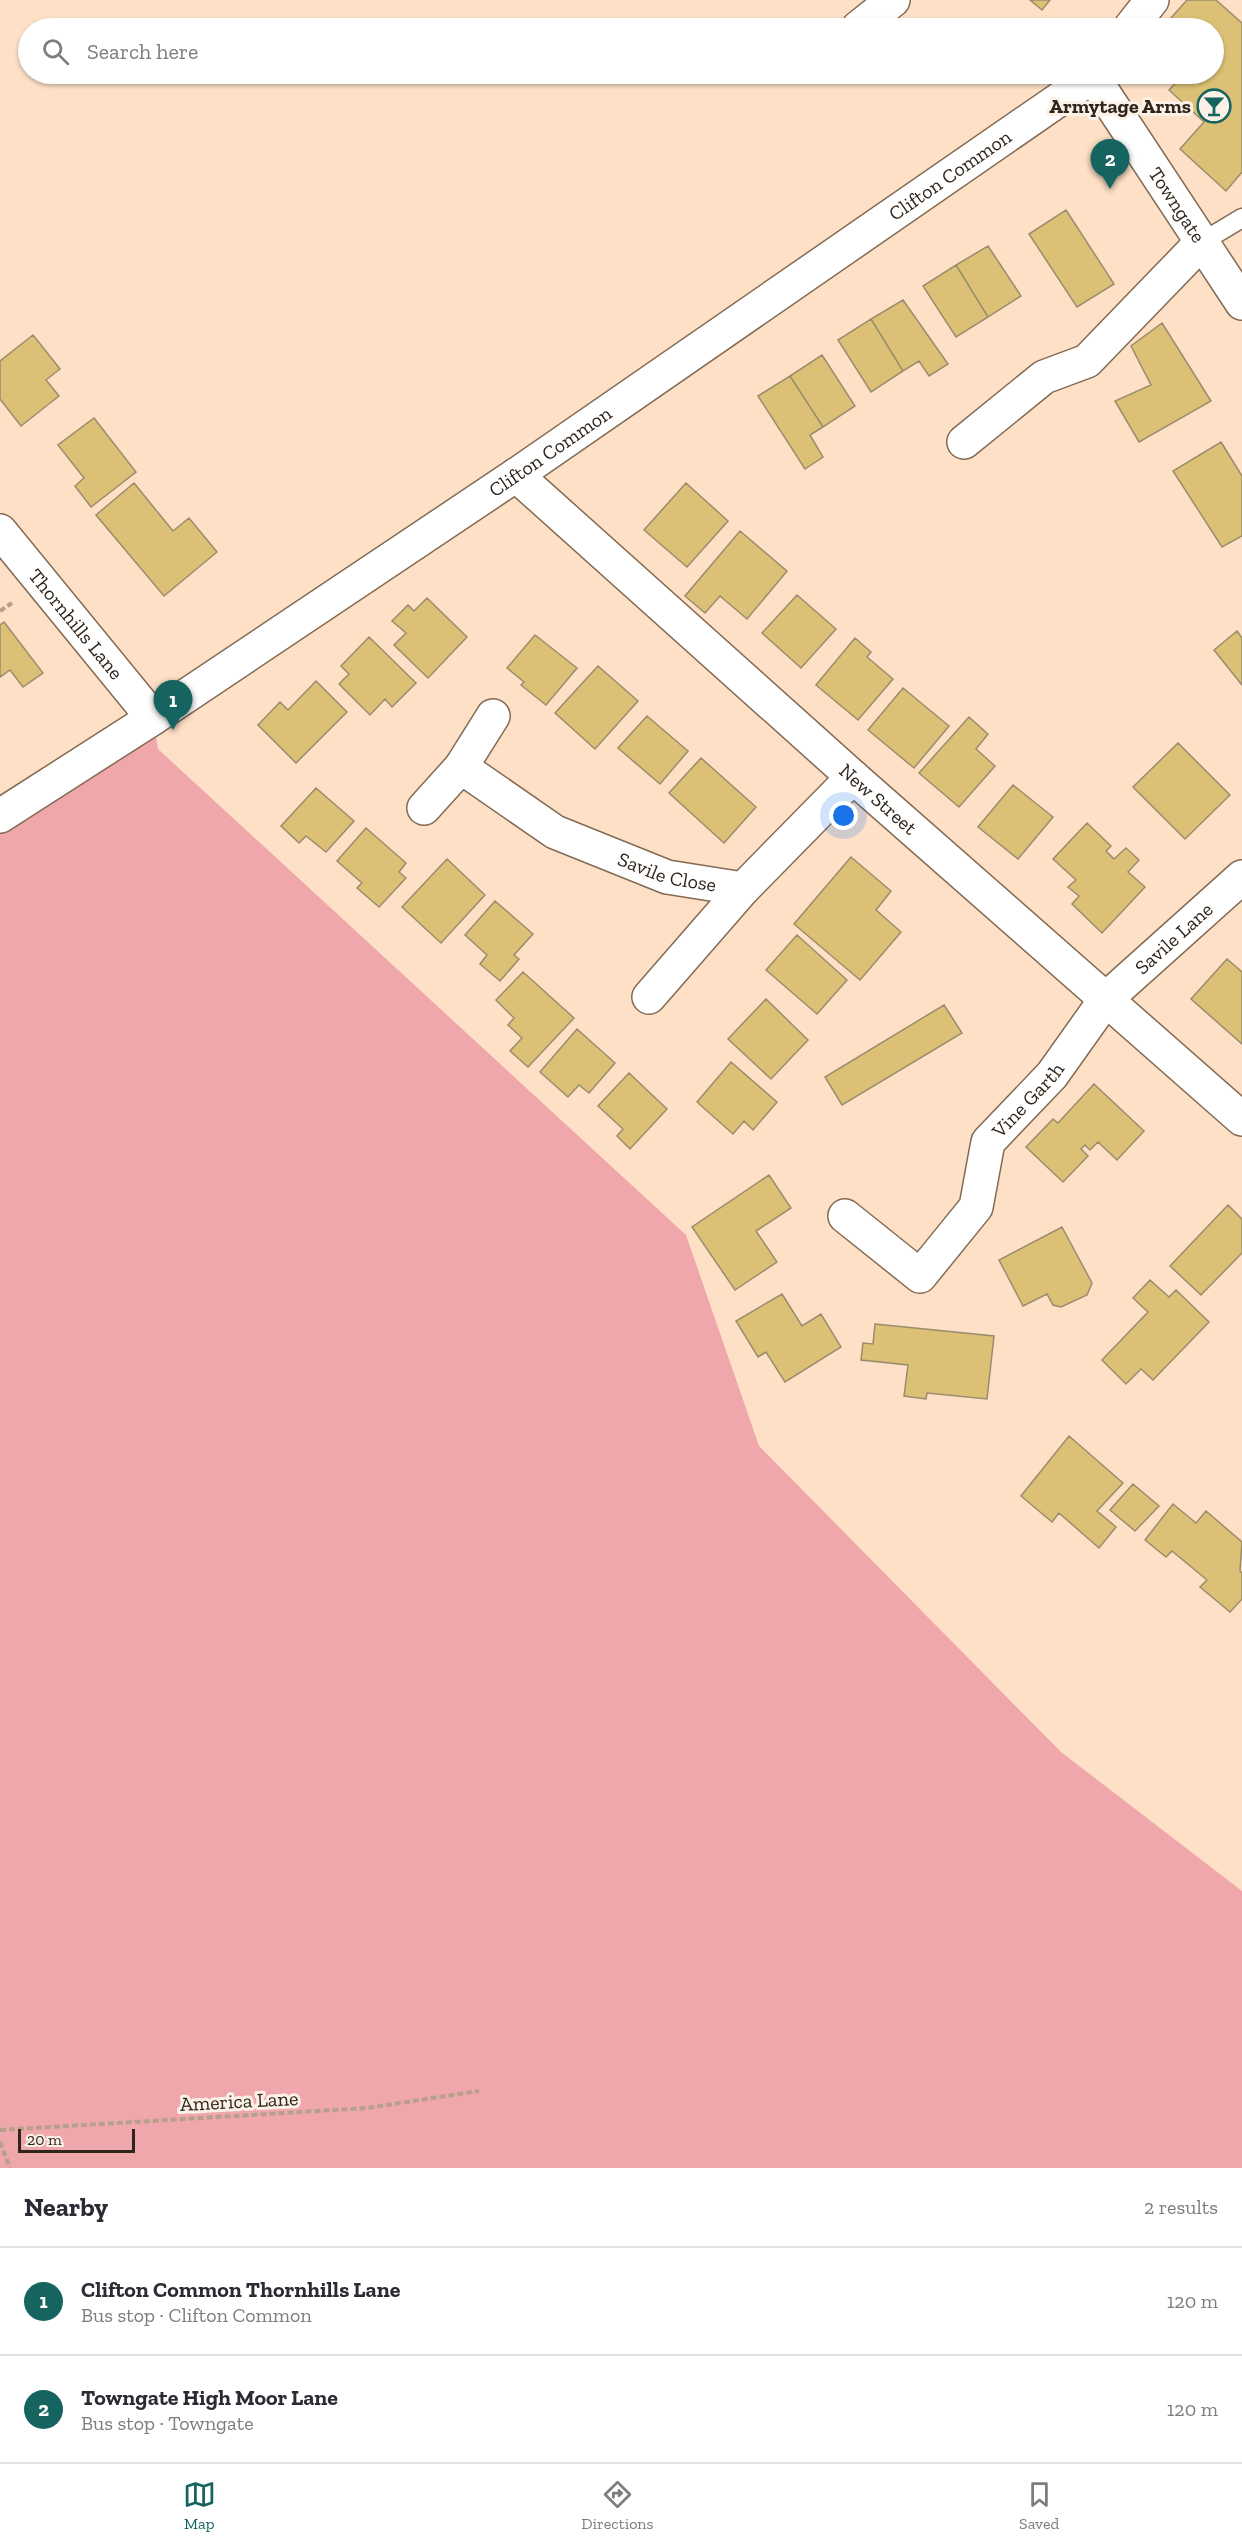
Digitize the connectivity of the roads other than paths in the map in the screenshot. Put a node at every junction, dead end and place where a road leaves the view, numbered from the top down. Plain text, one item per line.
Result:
1 (893, 0) edge
2 (1152, 0) edge
3 (870, 18) edge
4 (1138, 18) edge
5 (1082, 84) edge
6 (1099, 84) edge
7 (1242, 218) edge
8 (1202, 242) junction
9 (1242, 303) edge
10 (964, 442) dead end
11 (516, 475) junction
12 (0, 531) edge
13 (493, 716) dead end
14 (153, 718) junction
15 (461, 767) junction
16 (853, 777) junction
17 (424, 808) dead end
18 (0, 816) edge
19 (1242, 877) edge
20 (743, 889) junction
21 (649, 998) dead end
22 (1106, 999) junction
23 (1242, 1119) edge
24 (845, 1216) dead end

1 - 3 street
2 - 4 street
5 - 11 street, Clifton Common
6 - 8 street, Towngate
7 - 8 lane
8 - 9 street, Towngate
8 - 10 street
11 - 14 street, Clifton Common
11 - 16 street, New Street
12 - 14 street, Thornhills Lane
13 - 15 street
14 - 18 street, Clifton Common
15 - 17 street
15 - 20 street, Savile Close
16 - 20 street, Savile Close
16 - 22 street, New Street
19 - 22 street, Savile Lane
20 - 21 street
22 - 23 street, New Street
22 - 24 street, Vine Garth

